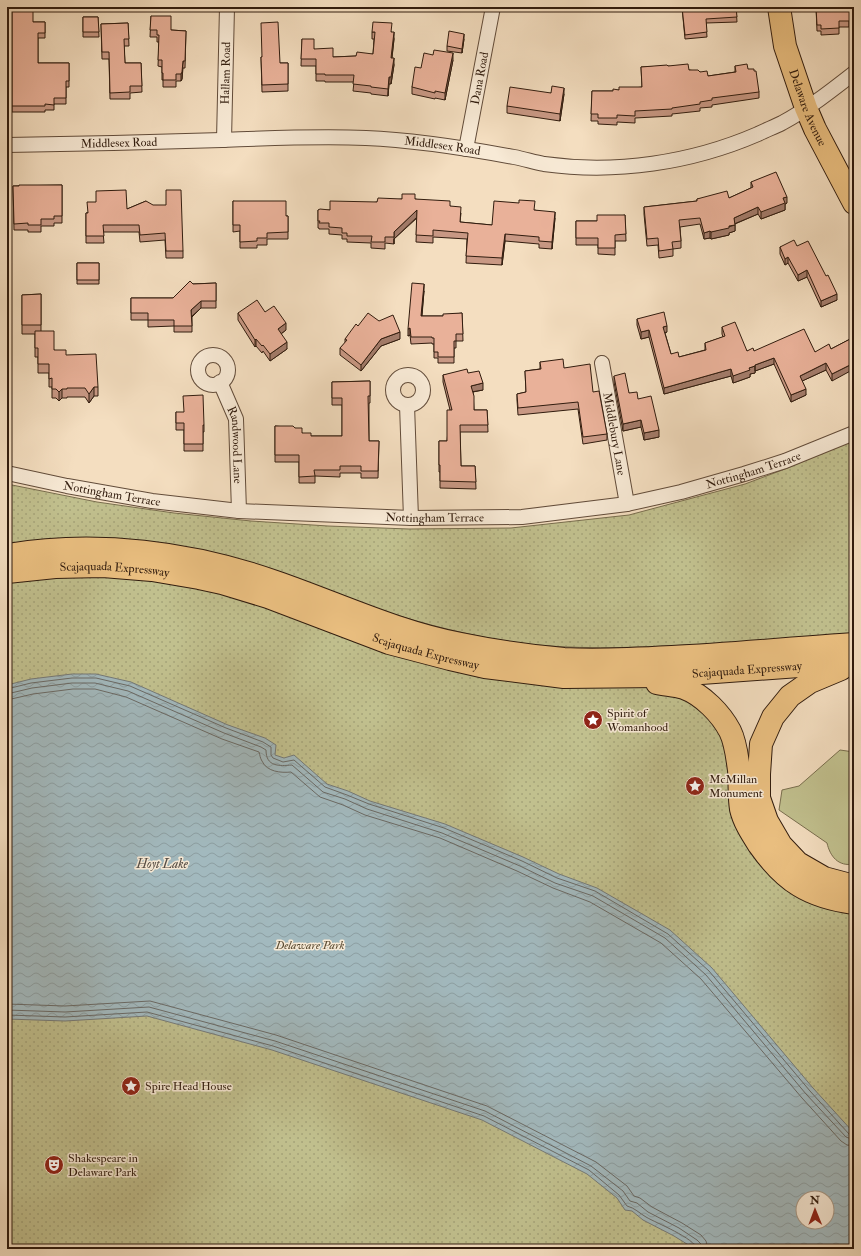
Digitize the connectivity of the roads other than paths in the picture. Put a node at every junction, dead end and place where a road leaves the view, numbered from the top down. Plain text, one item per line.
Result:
1 (227, 7) edge
2 (493, 7) edge
3 (778, 7) edge
4 (854, 73) edge
5 (806, 108) junction
6 (224, 140) junction
7 (7, 146) edge
8 (466, 150) junction
9 (854, 202) edge
10 (602, 363) dead end
11 (220, 382) dead end
12 (407, 405) dead end
13 (854, 433) edge
14 (7, 473) edge
15 (627, 504) junction
16 (239, 511) junction
17 (411, 518) junction
18 (7, 555) edge
19 (7, 572) edge
20 (849, 643) edge
21 (854, 662) edge
22 (854, 666) edge
23 (627, 677) junction
24 (854, 886) edge
25 (854, 903) edge

1 - 6 street, Hallam Road
2 - 8 street, Dana Road
3 - 5 main road, Delaware Avenue
4 - 5 street, Middlesex Road
5 - 8 street, Middlesex Road
5 - 9 main road, Delaware Avenue
6 - 7 street, Middlesex Road
6 - 8 street, Middlesex Road
10 - 15 street, Middlebury Lane
11 - 16 street, Randwood Lane
12 - 17 street
13 - 15 street, Nottingham Terrace
14 - 16 street, Nottingham Terrace
15 - 17 street, Nottingham Terrace
16 - 17 street, Nottingham Terrace
18 - 20 main road, Scajaquada Expressway
19 - 23 main road, Scajaquada Expressway
21 - 23 main road, Scajaquada Expressway
22 - 24 main road
23 - 25 main road

